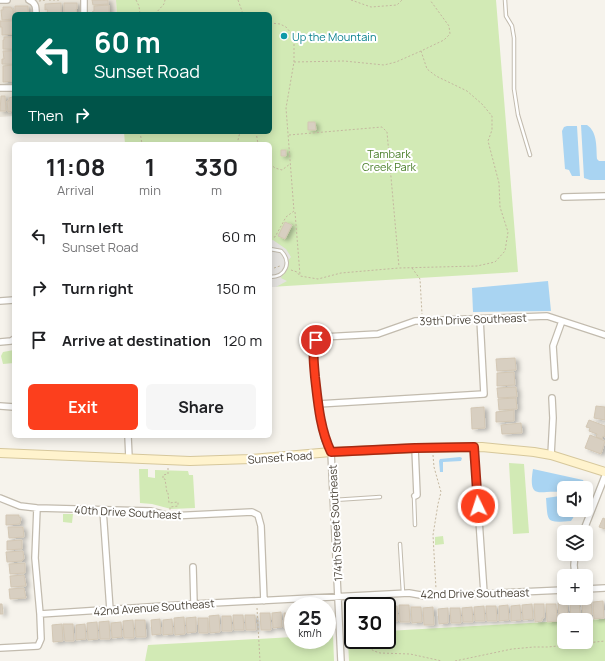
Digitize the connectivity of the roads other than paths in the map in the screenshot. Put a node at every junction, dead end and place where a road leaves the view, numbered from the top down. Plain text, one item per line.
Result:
1 (0, 0) edge
2 (7, 0) edge
3 (84, 0) edge
4 (505, 0) edge
5 (31, 1) edge
6 (36, 12) edge
7 (84, 12) edge
8 (0, 88) edge
9 (12, 88) edge
10 (530, 155) dead end
11 (605, 196) edge
12 (564, 197) dead end
13 (272, 249) edge
14 (272, 277) edge
15 (12, 300) edge
16 (0, 301) edge
17 (480, 318) junction
18 (562, 321) junction
19 (605, 335) edge
20 (12, 340) edge
21 (316, 340) joint
22 (0, 342) edge
23 (555, 377) dead end
24 (552, 398) dead end
25 (318, 404) junction
26 (0, 406) edge
27 (12, 407) edge
28 (128, 438) edge
29 (474, 447) junction
30 (415, 448) junction
31 (331, 452) junction
32 (0, 453) edge
33 (551, 455) junction
34 (129, 458) junction
35 (605, 472) edge
36 (605, 476) edge
37 (416, 496) joint
38 (380, 497) dead end
39 (1, 500) edge
40 (333, 500) junction
41 (37, 508) junction
42 (103, 510) junction
43 (415, 525) dead end
44 (586, 525) edge
45 (400, 544) dead end
46 (193, 567) dead end
47 (605, 588) edge
48 (593, 589) edge
49 (557, 590) edge
50 (484, 593) junction
51 (403, 594) junction
52 (338, 597) junction
53 (264, 601) junction
54 (194, 604) junction
55 (110, 610) junction
56 (40, 614) junction
57 (0, 648) edge
58 (341, 661) edge

1 - 2 street
3 - 7 street
4 - 10 lane
5 - 6 street
8 - 9 street
11 - 12 street
13 - 14 lane
15 - 16 street
17 - 18 street, 39th Drive Southeast
17 - 21 street, 39th Drive Southeast
17 - 25 street
18 - 19 street, 39th Drive Southeast
18 - 23 street
20 - 22 street
21 - 25 street, 174th Street Southeast
24 - 33 street
25 - 31 street, 174th Street Southeast
26 - 27 street
28 - 34 street
29 - 30 street, Sunset Road
29 - 33 street, Sunset Road
29 - 50 street
30 - 31 street, Sunset Road
30 - 37 street
31 - 34 street, Sunset Road
31 - 40 street, 174th Street Southeast
32 - 34 street, Sunset Road
33 - 35 street, Sunset Road
36 - 44 street
37 - 43 lane
38 - 40 lane
39 - 41 street, 40th Drive Southeast
40 - 52 street, 174th Street Southeast
41 - 42 street, 40th Drive Southeast
41 - 56 street
42 - 53 street, 40th Drive Southeast
42 - 55 street
45 - 51 lane
46 - 54 street
47 - 48 street
49 - 50 street, 42nd Drive Southeast
50 - 51 street, 42nd Drive Southeast
51 - 52 street, 42nd Drive Southeast
52 - 53 street, 42nd Avenue Southeast
52 - 58 street, 174th Street Southeast
53 - 54 street, 42nd Avenue Southeast
54 - 55 street, 42nd Avenue Southeast
55 - 56 street, 42nd Avenue Southeast
56 - 57 street

